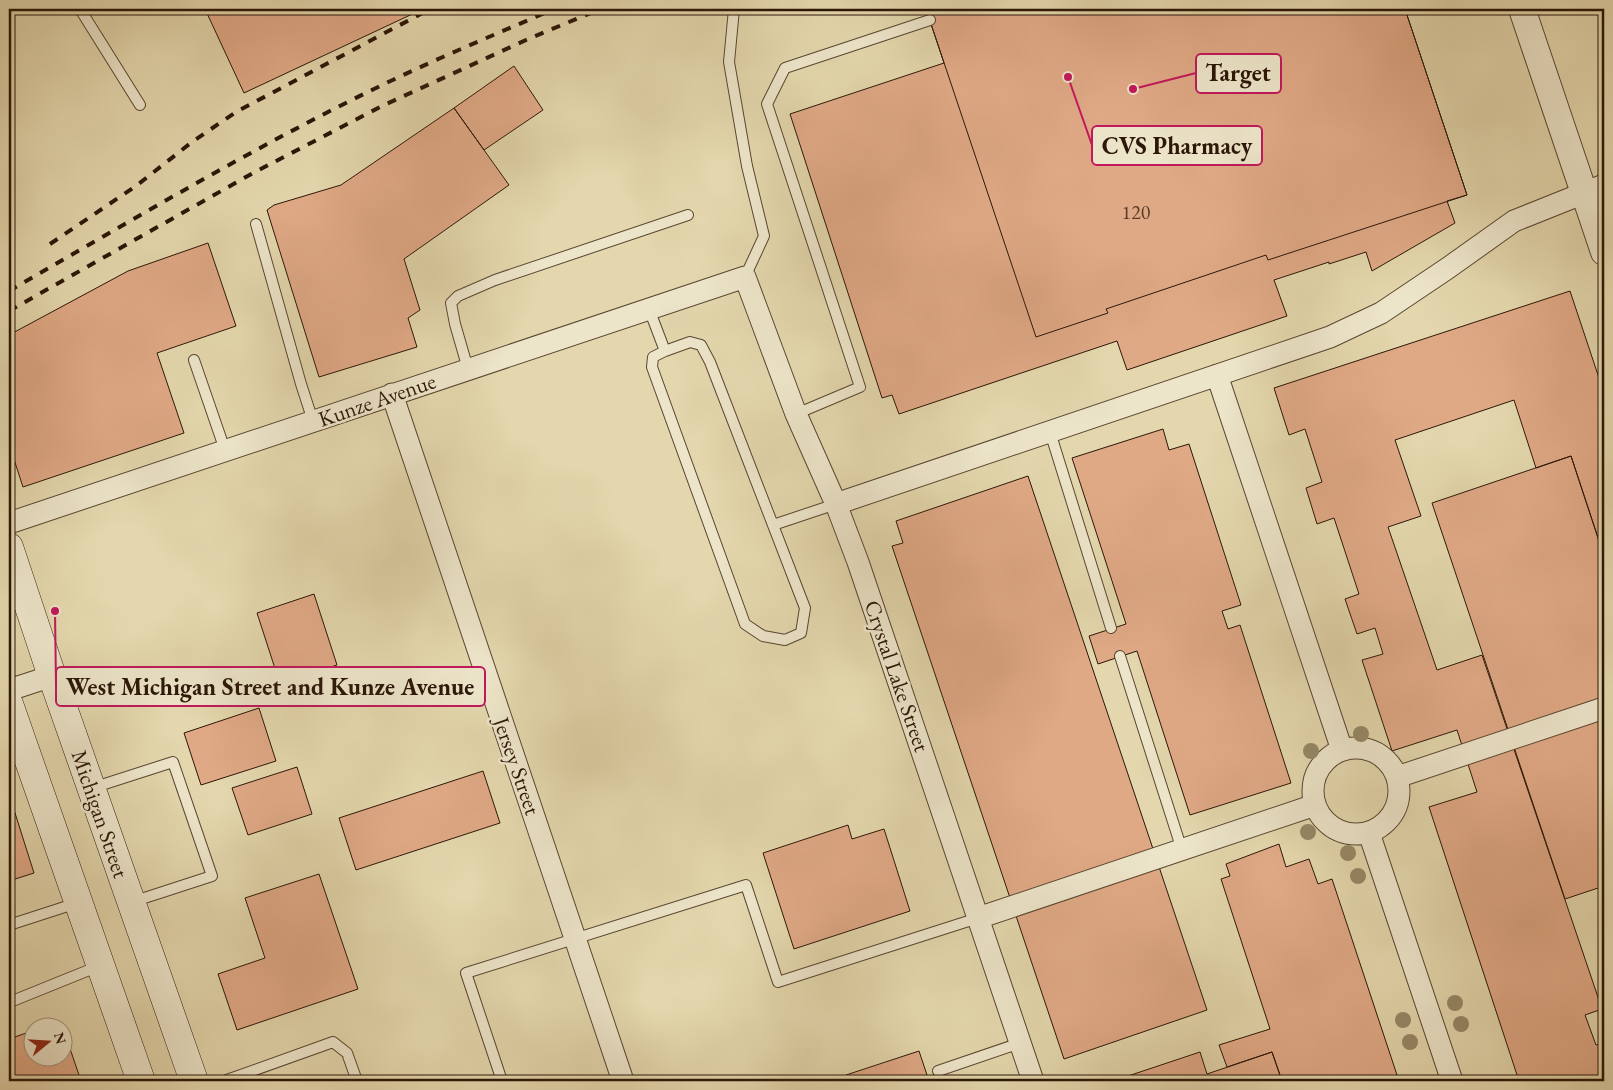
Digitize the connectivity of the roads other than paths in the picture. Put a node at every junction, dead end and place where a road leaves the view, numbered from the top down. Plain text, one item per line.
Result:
1 (80, 9) edge
2 (734, 9) edge
3 (1522, 9) edge
4 (930, 20) dead end
5 (140, 105) dead end
6 (1594, 189) edge
7 (688, 215) dead end
8 (256, 224) dead end
9 (1604, 252) edge
10 (745, 277) junction
11 (649, 309) junction
12 (665, 351) junction
13 (194, 360) dead end
14 (468, 369) junction
15 (1217, 375) junction
16 (392, 394) junction
17 (796, 414) junction
18 (313, 421) junction
19 (1050, 432) junction
20 (225, 450) junction
21 (836, 504) junction
22 (9, 523) edge
23 (773, 525) junction
24 (9, 546) edge
25 (1111, 628) dead end
26 (1120, 656) dead end
27 (52, 676) junction
28 (9, 690) edge
29 (9, 704) edge
30 (1604, 708) edge
31 (1342, 750) junction
32 (1397, 778) junction
33 (91, 789) junction
34 (1315, 805) junction
35 (1369, 833) junction
36 (1182, 850) junction
37 (78, 902) junction
38 (131, 903) junction
39 (978, 918) junction
40 (9, 925) edge
41 (574, 938) junction
42 (100, 965) junction
43 (10, 1002) dead end
44 (1020, 1043) junction
45 (938, 1070) dead end
46 (141, 1081) edge
47 (194, 1081) edge
48 (224, 1081) edge
49 (357, 1081) edge
50 (502, 1081) edge
51 (623, 1081) edge
52 (1033, 1081) edge
53 (1452, 1081) edge

1 - 5 lane
2 - 10 lane
3 - 6 street
4 - 17 lane
6 - 9 street
6 - 15 street
7 - 14 lane
8 - 18 lane
10 - 11 street, Kunze Avenue
10 - 17 street, Crystal Lake Street
11 - 12 lane
11 - 14 street, Kunze Avenue
12 - 23 lane
12 - 23 lane
13 - 20 lane
14 - 16 street, Kunze Avenue
15 - 19 street
15 - 31 street
16 - 18 street, Kunze Avenue
16 - 41 street, Jersey Street
17 - 21 street, Crystal Lake Street
18 - 20 street, Kunze Avenue
19 - 21 street
19 - 25 lane
20 - 22 street, Kunze Avenue
21 - 23 lane
21 - 39 street, Crystal Lake Street
24 - 27 main road, Michigan Street
26 - 36 lane
27 - 28 street
27 - 33 main road, Michigan Street
29 - 37 main road
30 - 32 street
31 - 32 street
31 - 34 street
32 - 35 street
33 - 38 main road, Michigan Street
33 - 38 lane
34 - 35 street
34 - 36 street
35 - 53 street
36 - 39 street
37 - 40 lane
37 - 42 main road
38 - 47 main road, Michigan Street
39 - 41 lane
39 - 44 street, Crystal Lake Street
41 - 50 lane
41 - 51 street, Jersey Street
42 - 43 lane
42 - 46 main road
44 - 45 lane
44 - 52 street, Crystal Lake Street
48 - 49 lane

